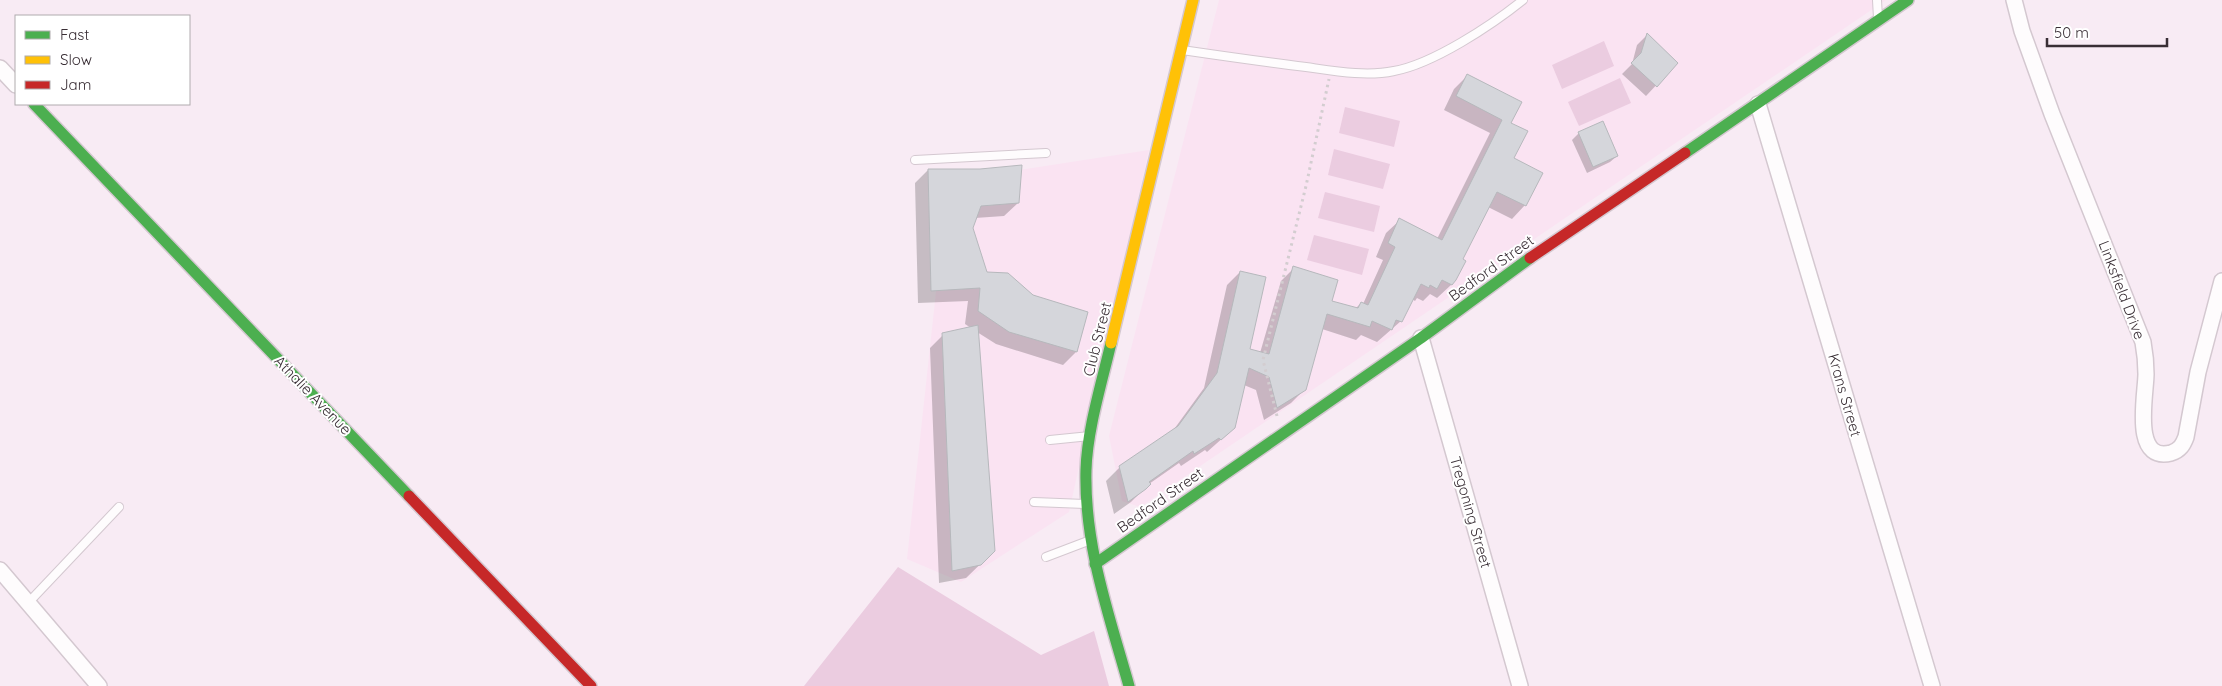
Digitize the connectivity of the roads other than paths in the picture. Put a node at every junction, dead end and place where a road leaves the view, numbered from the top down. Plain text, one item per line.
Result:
1 (1193, 0) edge
2 (1523, 0) edge
3 (1877, 0) edge
4 (1908, 0) edge
5 (2014, 0) edge
6 (1878, 21) junction
7 (1180, 50) junction
8 (0, 68) edge
9 (15, 84) edge
10 (1758, 104) junction
11 (35, 105) edge
12 (1046, 154) dead end
13 (915, 160) dead end
14 (2222, 281) edge
15 (1421, 338) junction
16 (1090, 436) junction
17 (1050, 440) dead end
18 (1034, 502) dead end
19 (1086, 504) junction
20 (119, 507) dead end
21 (1090, 540) junction
22 (1046, 557) dead end
23 (1095, 564) junction
24 (0, 570) edge
25 (28, 602) junction
26 (99, 686) edge
27 (591, 686) edge
28 (1129, 686) edge
29 (1520, 686) edge
30 (1932, 686) edge

1 - 7 street, Club Street
2 - 7 lane
3 - 6 lane
4 - 6 street, Bedford Street
5 - 14 street, Linksfield Drive
6 - 10 street, Bedford Street
7 - 16 street, Club Street
8 - 9 street
10 - 15 street, Bedford Street
10 - 30 street, Krans Street
11 - 27 street, Athalie Avenue
12 - 13 lane
15 - 23 street, Bedford Street
15 - 29 street, Tregoning Street
16 - 17 lane
16 - 19 street, Club Street
18 - 19 lane
19 - 21 street, Club Street
20 - 25 lane
21 - 22 lane
21 - 23 street, Club Street
23 - 28 street, Club Street
24 - 25 street
25 - 26 street

